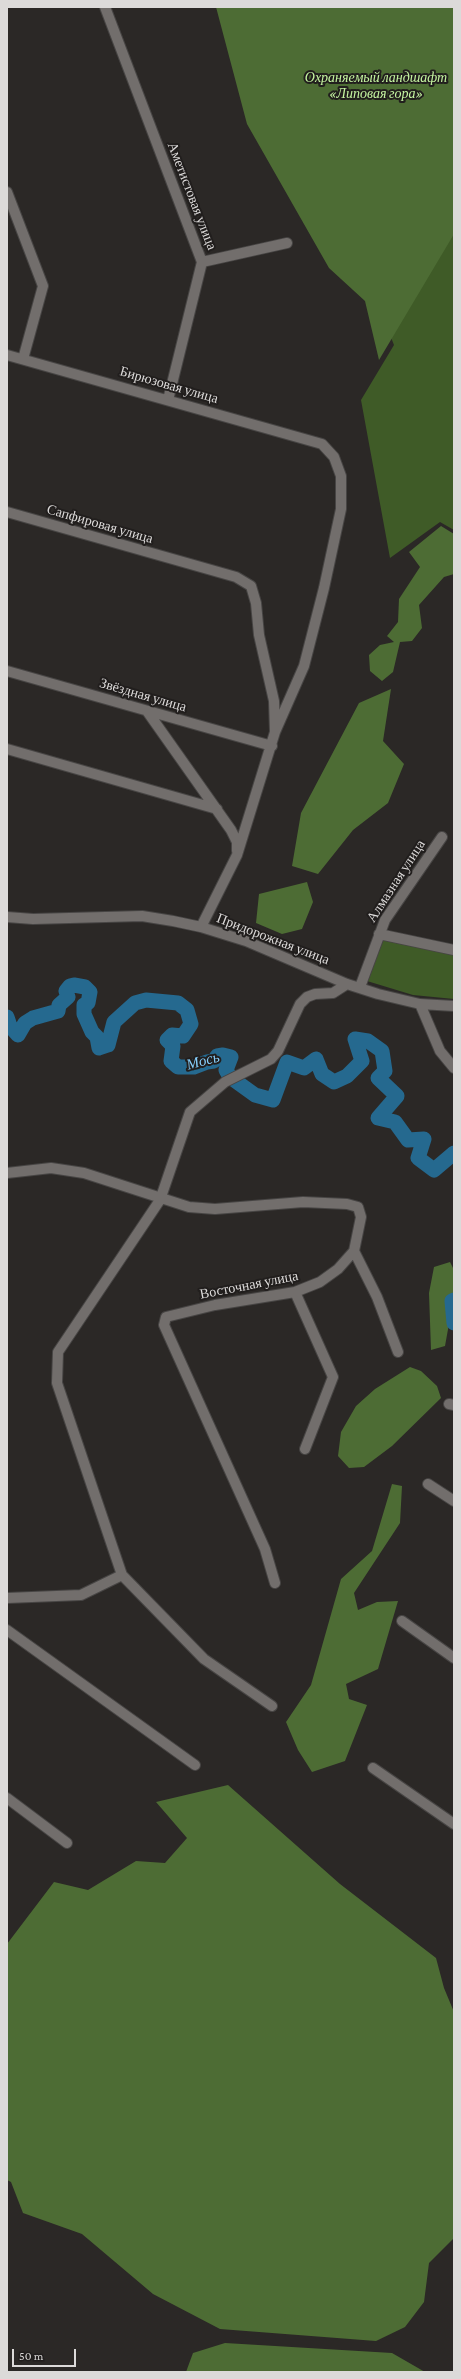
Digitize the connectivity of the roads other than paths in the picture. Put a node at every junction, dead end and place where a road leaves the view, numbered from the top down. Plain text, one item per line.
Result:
1 (105, 7) edge
2 (7, 192) edge
3 (287, 242) dead end
4 (202, 262) junction
5 (7, 355) edge
6 (23, 359) junction
7 (168, 400) junction
8 (7, 512) edge
9 (7, 671) edge
10 (147, 711) junction
11 (275, 732) junction
12 (272, 746) junction
13 (7, 749) edge
14 (217, 809) junction
15 (442, 837) dead end
16 (237, 855) junction
17 (7, 917) edge
18 (200, 927) junction
19 (379, 934) junction
20 (454, 950) edge
21 (347, 984) junction
22 (360, 987) junction
23 (420, 1004) junction
24 (454, 1006) edge
25 (454, 1068) edge
26 (7, 1173) edge
27 (160, 1200) junction
28 (354, 1251) junction
29 (295, 1292) junction
30 (398, 1352) dead end
31 (305, 1449) dead end
32 (428, 1484) dead end
33 (454, 1502) edge
34 (122, 1575) junction
35 (275, 1582) dead end
36 (7, 1598) edge
37 (402, 1621) dead end
38 (7, 1630) edge
39 (454, 1658) edge
40 (272, 1706) dead end
41 (195, 1765) dead end
42 (373, 1768) dead end
43 (7, 1798) edge
44 (454, 1824) edge
45 (67, 1842) dead end

1 - 4 street, Аметистовая улица
2 - 6 street
3 - 4 street
4 - 7 street, Аметистовая улица
5 - 6 street, Бирюзовая улица
6 - 7 street, Бирюзовая улица
7 - 11 street, Бирюзовая улица
8 - 11 street, Сапфировая улица
9 - 10 street, Звёздная улица
10 - 12 street, Звёздная улица
10 - 14 street
11 - 12 street
12 - 16 street
13 - 14 street
14 - 16 street
15 - 19 street, Алмазная улица
16 - 18 street
17 - 18 street, Придорожная улица
18 - 21 street, Придорожная улица
19 - 20 street
19 - 22 street, Алмазная улица
21 - 22 street, Придорожная улица
21 - 27 street
22 - 23 street, Придорожная улица
23 - 24 street, Придорожная улица
23 - 25 street
26 - 27 street, Восточная улица
27 - 28 street, Восточная улица
27 - 34 street
28 - 29 street, Восточная улица
28 - 30 street
29 - 31 street
29 - 35 street, Восточная улица
32 - 33 street
34 - 36 street
34 - 40 street
37 - 39 street
38 - 41 street
42 - 44 street
43 - 45 street

